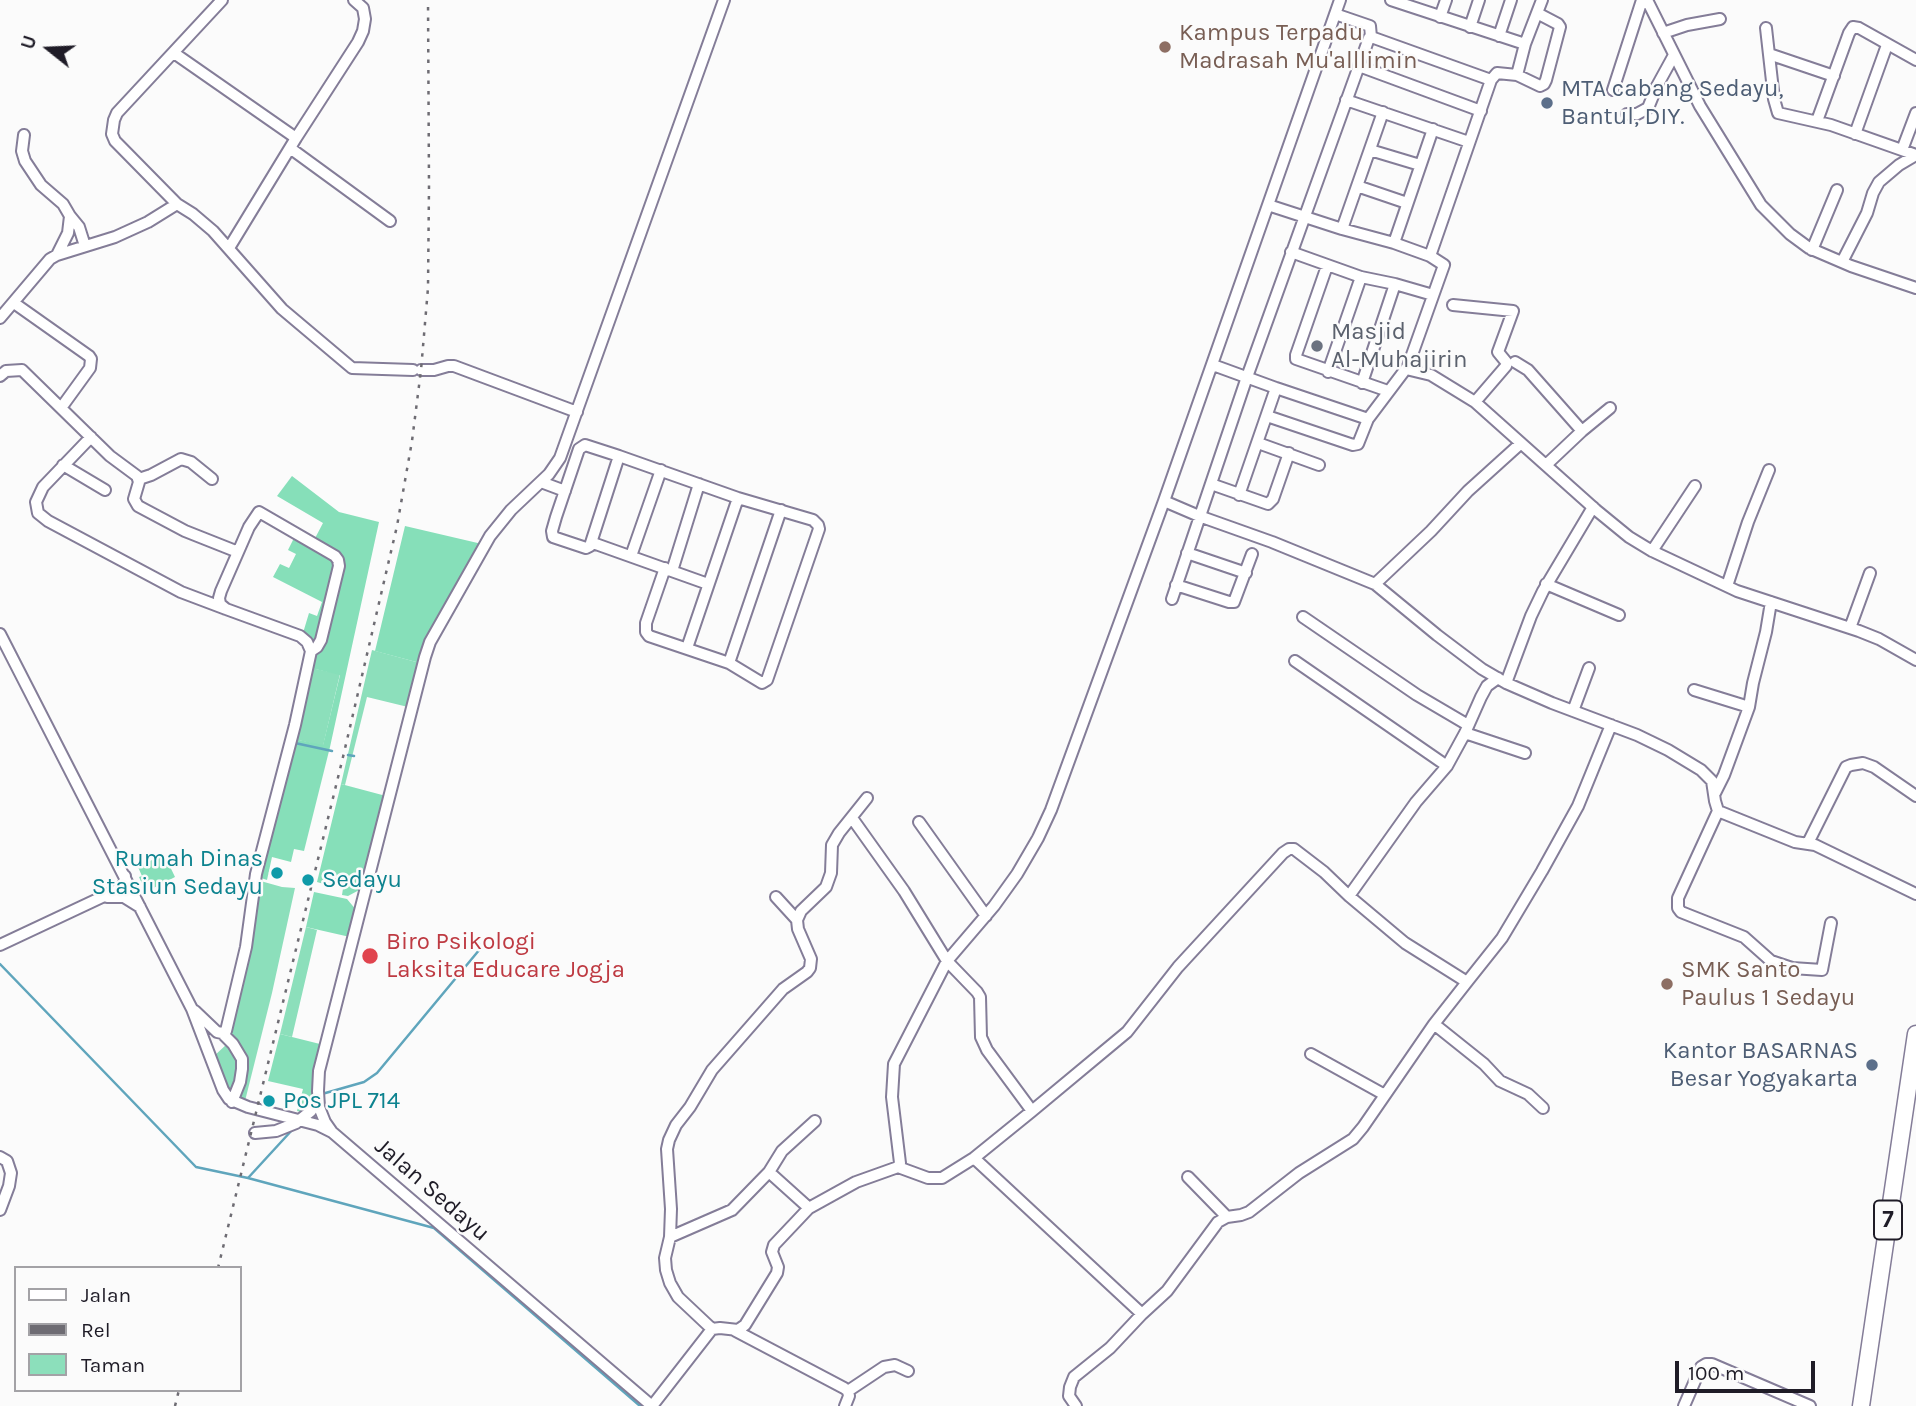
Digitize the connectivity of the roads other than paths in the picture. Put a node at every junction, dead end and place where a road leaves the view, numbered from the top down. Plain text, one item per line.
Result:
1 (222, 0) edge
2 (354, 0) edge
3 (724, 0) edge
4 (1340, 0) edge
5 (1391, 0) edge
6 (1446, 0) edge
7 (1479, 0) edge
8 (1511, 0) edge
9 (1542, 0) edge
10 (1644, 0) edge
11 (1415, 4) edge
12 (1537, 13) junction
13 (1335, 14) junction
14 (1440, 17) junction
15 (1720, 19) dead end
16 (1470, 27) junction
17 (1766, 27) dead end
18 (1663, 33) junction
19 (1499, 36) junction
20 (1371, 37) junction
21 (1525, 44) junction
22 (1887, 45) junction
23 (174, 53) junction
24 (1769, 54) junction
25 (1674, 55) junction
26 (1916, 60) edge
27 (1359, 66) junction
28 (1517, 75) junction
29 (1834, 76) junction
30 (1491, 80) junction
31 (1613, 90) dead end
32 (1346, 100) junction
33 (1481, 111) junction
34 (1383, 112) junction
35 (1916, 113) edge
36 (1627, 114) dead end
37 (1816, 121) junction
38 (1433, 129) junction
39 (1855, 134) junction
40 (24, 135) dead end
41 (1469, 142) junction
42 (293, 143) junction
43 (1370, 150) junction
44 (1902, 150) junction
45 (1420, 165) junction
46 (1357, 186) junction
47 (1837, 190) dead end
48 (1408, 203) junction
49 (177, 204) junction
50 (1268, 205) junction
51 (70, 216) junction
52 (1304, 217) junction
53 (390, 221) dead end
54 (1342, 229) junction
55 (1394, 243) junction
56 (85, 246) junction
57 (229, 248) junction
58 (1812, 250) junction
59 (1291, 252) junction
60 (57, 255) junction
61 (1430, 256) junction
62 (1842, 262) junction
63 (1327, 266) junction
64 (1361, 277) junction
65 (1395, 284) junction
66 (1916, 288) edge
67 (1433, 295) junction
68 (14, 303) junction
69 (1453, 305) dead end
70 (0, 318) edge
71 (1515, 362) dead end
72 (1213, 365) junction
73 (1406, 369) junction
74 (1328, 372) junction
75 (0, 376) edge
76 (1247, 377) junction
77 (1362, 383) junction
78 (1276, 388) junction
79 (1388, 391) junction
80 (1475, 402) junction
81 (61, 408) junction
82 (1611, 408) dead end
83 (577, 412) junction
84 (1267, 416) junction
85 (1368, 419) junction
86 (1582, 431) junction
87 (91, 437) junction
88 (1258, 443) junction
89 (1520, 444) junction
90 (1289, 453) junction
91 (619, 456) junction
92 (63, 465) junction
93 (1320, 465) dead end
94 (1546, 466) junction
95 (554, 467) junction
96 (661, 470) junction
97 (1769, 470) dead end
98 (571, 472) junction
99 (139, 479) junction
100 (212, 479) dead end
101 (541, 482) junction
102 (699, 484) junction
103 (1211, 484) junction
104 (1695, 486) dead end
105 (105, 490) dead end
106 (565, 491) junction
107 (1239, 495) junction
108 (738, 498) junction
109 (1164, 502) junction
110 (1593, 508) junction
111 (781, 510) junction
112 (1199, 516) junction
113 (593, 543) junction
114 (1652, 551) junction
115 (239, 552) junction
116 (1187, 553) junction
117 (1252, 554) dead end
118 (631, 556) junction
119 (668, 570) junction
120 (1246, 573) junction
121 (1870, 573) dead end
122 (708, 584) junction
123 (1375, 584) junction
124 (1546, 584) junction
125 (1176, 585) junction
126 (1727, 586) junction
127 (1171, 599) dead end
128 (1771, 602) junction
129 (226, 609) junction
130 (1619, 615) dead end
131 (1303, 617) dead end
132 (1850, 628) junction
133 (0, 634) edge
134 (687, 648) junction
135 (311, 651) junction
136 (1916, 660) edge
137 (1295, 661) dead end
138 (729, 663) junction
139 (1589, 668) dead end
140 (1502, 681) junction
141 (1694, 690) dead end
142 (1749, 707) junction
143 (1573, 711) junction
144 (1611, 725) junction
145 (1466, 729) junction
146 (1525, 753) dead end
147 (1447, 766) junction
148 (1714, 795) junction
149 (1916, 796) edge
150 (867, 798) dead end
151 (1718, 811) junction
152 (919, 822) dead end
153 (855, 823) junction
154 (1808, 843) junction
155 (125, 876) junction
156 (1916, 894) edge
157 (1349, 896) junction
158 (776, 897) dead end
159 (100, 898) junction
160 (140, 907) junction
161 (986, 916) junction
162 (797, 920) junction
163 (1831, 923) dead end
164 (0, 945) edge
165 (947, 961) junction
166 (1468, 982) junction
167 (192, 1009) junction
168 (1434, 1024) junction
169 (222, 1033) junction
170 (1916, 1034) edge
171 (1311, 1054) dead end
172 (1385, 1095) junction
173 (318, 1099) junction
174 (233, 1102) junction
175 (1543, 1108) dead end
176 (1032, 1111) junction
177 (302, 1120) junction
178 (815, 1121) dead end
179 (332, 1132) junction
180 (254, 1133) dead end
181 (0, 1157) edge
182 (974, 1157) junction
183 (894, 1169) junction
184 (769, 1172) junction
185 (1188, 1177) dead end
186 (809, 1208) junction
187 (0, 1210) edge
188 (1227, 1217) junction
189 (670, 1237) junction
190 (1142, 1314) junction
191 (712, 1329) junction
192 (734, 1330) junction
193 (908, 1371) dead end
194 (848, 1391) junction
195 (652, 1406) edge
196 (845, 1406) edge
197 (1076, 1406) edge
198 (1684, 1406) edge
199 (1810, 1406) edge
200 (1861, 1406) edge

1 - 23 street
2 - 42 street
3 - 83 street
4 - 13 street
5 - 11 street
6 - 14 street
7 - 16 street
8 - 19 street
9 - 12 street
10 - 18 street
10 - 31 street
11 - 14 street
12 - 21 street
12 - 28 street
13 - 20 street
13 - 50 street
14 - 16 street
15 - 18 street
16 - 19 street
17 - 24 street
18 - 25 street
19 - 21 street
20 - 27 street
20 - 30 street
21 - 28 street
22 - 26 street
22 - 29 street
22 - 39 street
23 - 42 street
23 - 49 street
24 - 29 street
24 - 37 street
25 - 36 street
25 - 58 street
27 - 32 street
27 - 33 street
28 - 30 street
29 - 37 street
30 - 33 street
32 - 34 street
32 - 52 street
33 - 41 street
34 - 38 street
34 - 43 street
35 - 44 street
37 - 39 street
38 - 41 street
38 - 45 street
39 - 44 street
40 - 51 street
41 - 61 street
42 - 53 street
42 - 57 street
43 - 45 street
43 - 46 street
44 - 62 street
45 - 48 street
46 - 48 street
46 - 54 street
47 - 58 street
48 - 55 street
49 - 56 street
49 - 57 street
50 - 52 street
50 - 72 street
51 - 56 street
51 - 60 street
52 - 54 street
52 - 59 street
54 - 55 street
55 - 61 street
56 - 60 street
57 - 83 street
58 - 62 street
59 - 63 street
59 - 76 street
60 - 68 street
61 - 67 street
62 - 66 street
63 - 64 street
63 - 74 street
64 - 65 street
64 - 74 street
65 - 67 street
65 - 77 street
67 - 73 street
68 - 70 street
68 - 81 street
69 - 80 street
71 - 86 street
72 - 76 street
72 - 109 street
73 - 79 street
73 - 80 street
74 - 77 street
75 - 81 street
76 - 78 street
76 - 103 street
77 - 79 street
78 - 84 street
78 - 85 street
79 - 85 street
80 - 89 street
81 - 87 street
82 - 86 street
83 - 95 street
84 - 85 street
84 - 88 street
86 - 94 street
87 - 92 street
87 - 99 street
88 - 90 street
88 - 107 street
89 - 94 street
89 - 123 street
90 - 93 street
90 - 107 street
91 - 96 street
91 - 98 street
91 - 113 street
92 - 105 street
92 - 129 street
94 - 110 street
95 - 98 street
95 - 101 street
96 - 102 street
96 - 118 street
97 - 126 street
98 - 106 street
99 - 100 street
99 - 115 street
101 - 106 street
101 - 173 street
102 - 108 street
102 - 119 street
103 - 107 street
103 - 112 street
104 - 114 street
106 - 113 street
108 - 111 street
108 - 122 street
109 - 112 street
109 - 161 street
110 - 114 street
110 - 124 street
111 - 138 street
111 - 138 street
112 - 116 street
112 - 123 street
113 - 118 street
114 - 126 street
115 - 129 street
115 - 135 street
116 - 120 street
116 - 125 street
117 - 120 street
118 - 119 street
119 - 122 street
119 - 134 street
120 - 125 street
121 - 132 street
122 - 134 street
123 - 140 street
124 - 130 street
124 - 140 street
125 - 127 street
126 - 128 street
128 - 132 street
128 - 142 street
129 - 135 street
131 - 145 street
132 - 136 street
133 - 155 street
134 - 138 street
135 - 169 street
137 - 147 street
139 - 143 street
140 - 143 street
140 - 145 street
141 - 142 street
142 - 148 street
143 - 144 street
144 - 148 street
144 - 166 street
145 - 146 street
145 - 147 street
147 - 157 street
148 - 151 street
149 - 154 street
150 - 153 street
151 - 154 street
151 - 163 street
152 - 161 street
153 - 162 street
153 - 165 street
154 - 156 street
155 - 159 street
155 - 160 street
157 - 166 street
157 - 176 street
158 - 162 street
159 - 160 street
159 - 164 street
160 - 167 street
161 - 165 street
162 - 189 street
165 - 176 street
165 - 183 street
166 - 168 street
167 - 169 street
167 - 174 street
168 - 172 street
168 - 175 street
169 - 174 street
170 - 200 highway, 7
171 - 172 street
172 - 188 street
173 - 177 street
173 - 179 street
174 - 177 street, Jalan Sedayu
176 - 182 street
177 - 179 street, Jalan Sedayu
177 - 180 street
178 - 184 street
179 - 195 street, Jalan Sedayu
181 - 187 street
182 - 183 street
182 - 190 street
183 - 186 street
184 - 186 street
184 - 189 street
185 - 188 street
186 - 192 street
188 - 190 street
189 - 191 street
190 - 197 street
191 - 192 street
191 - 195 street
192 - 194 street
193 - 194 street
194 - 196 street
198 - 199 street

